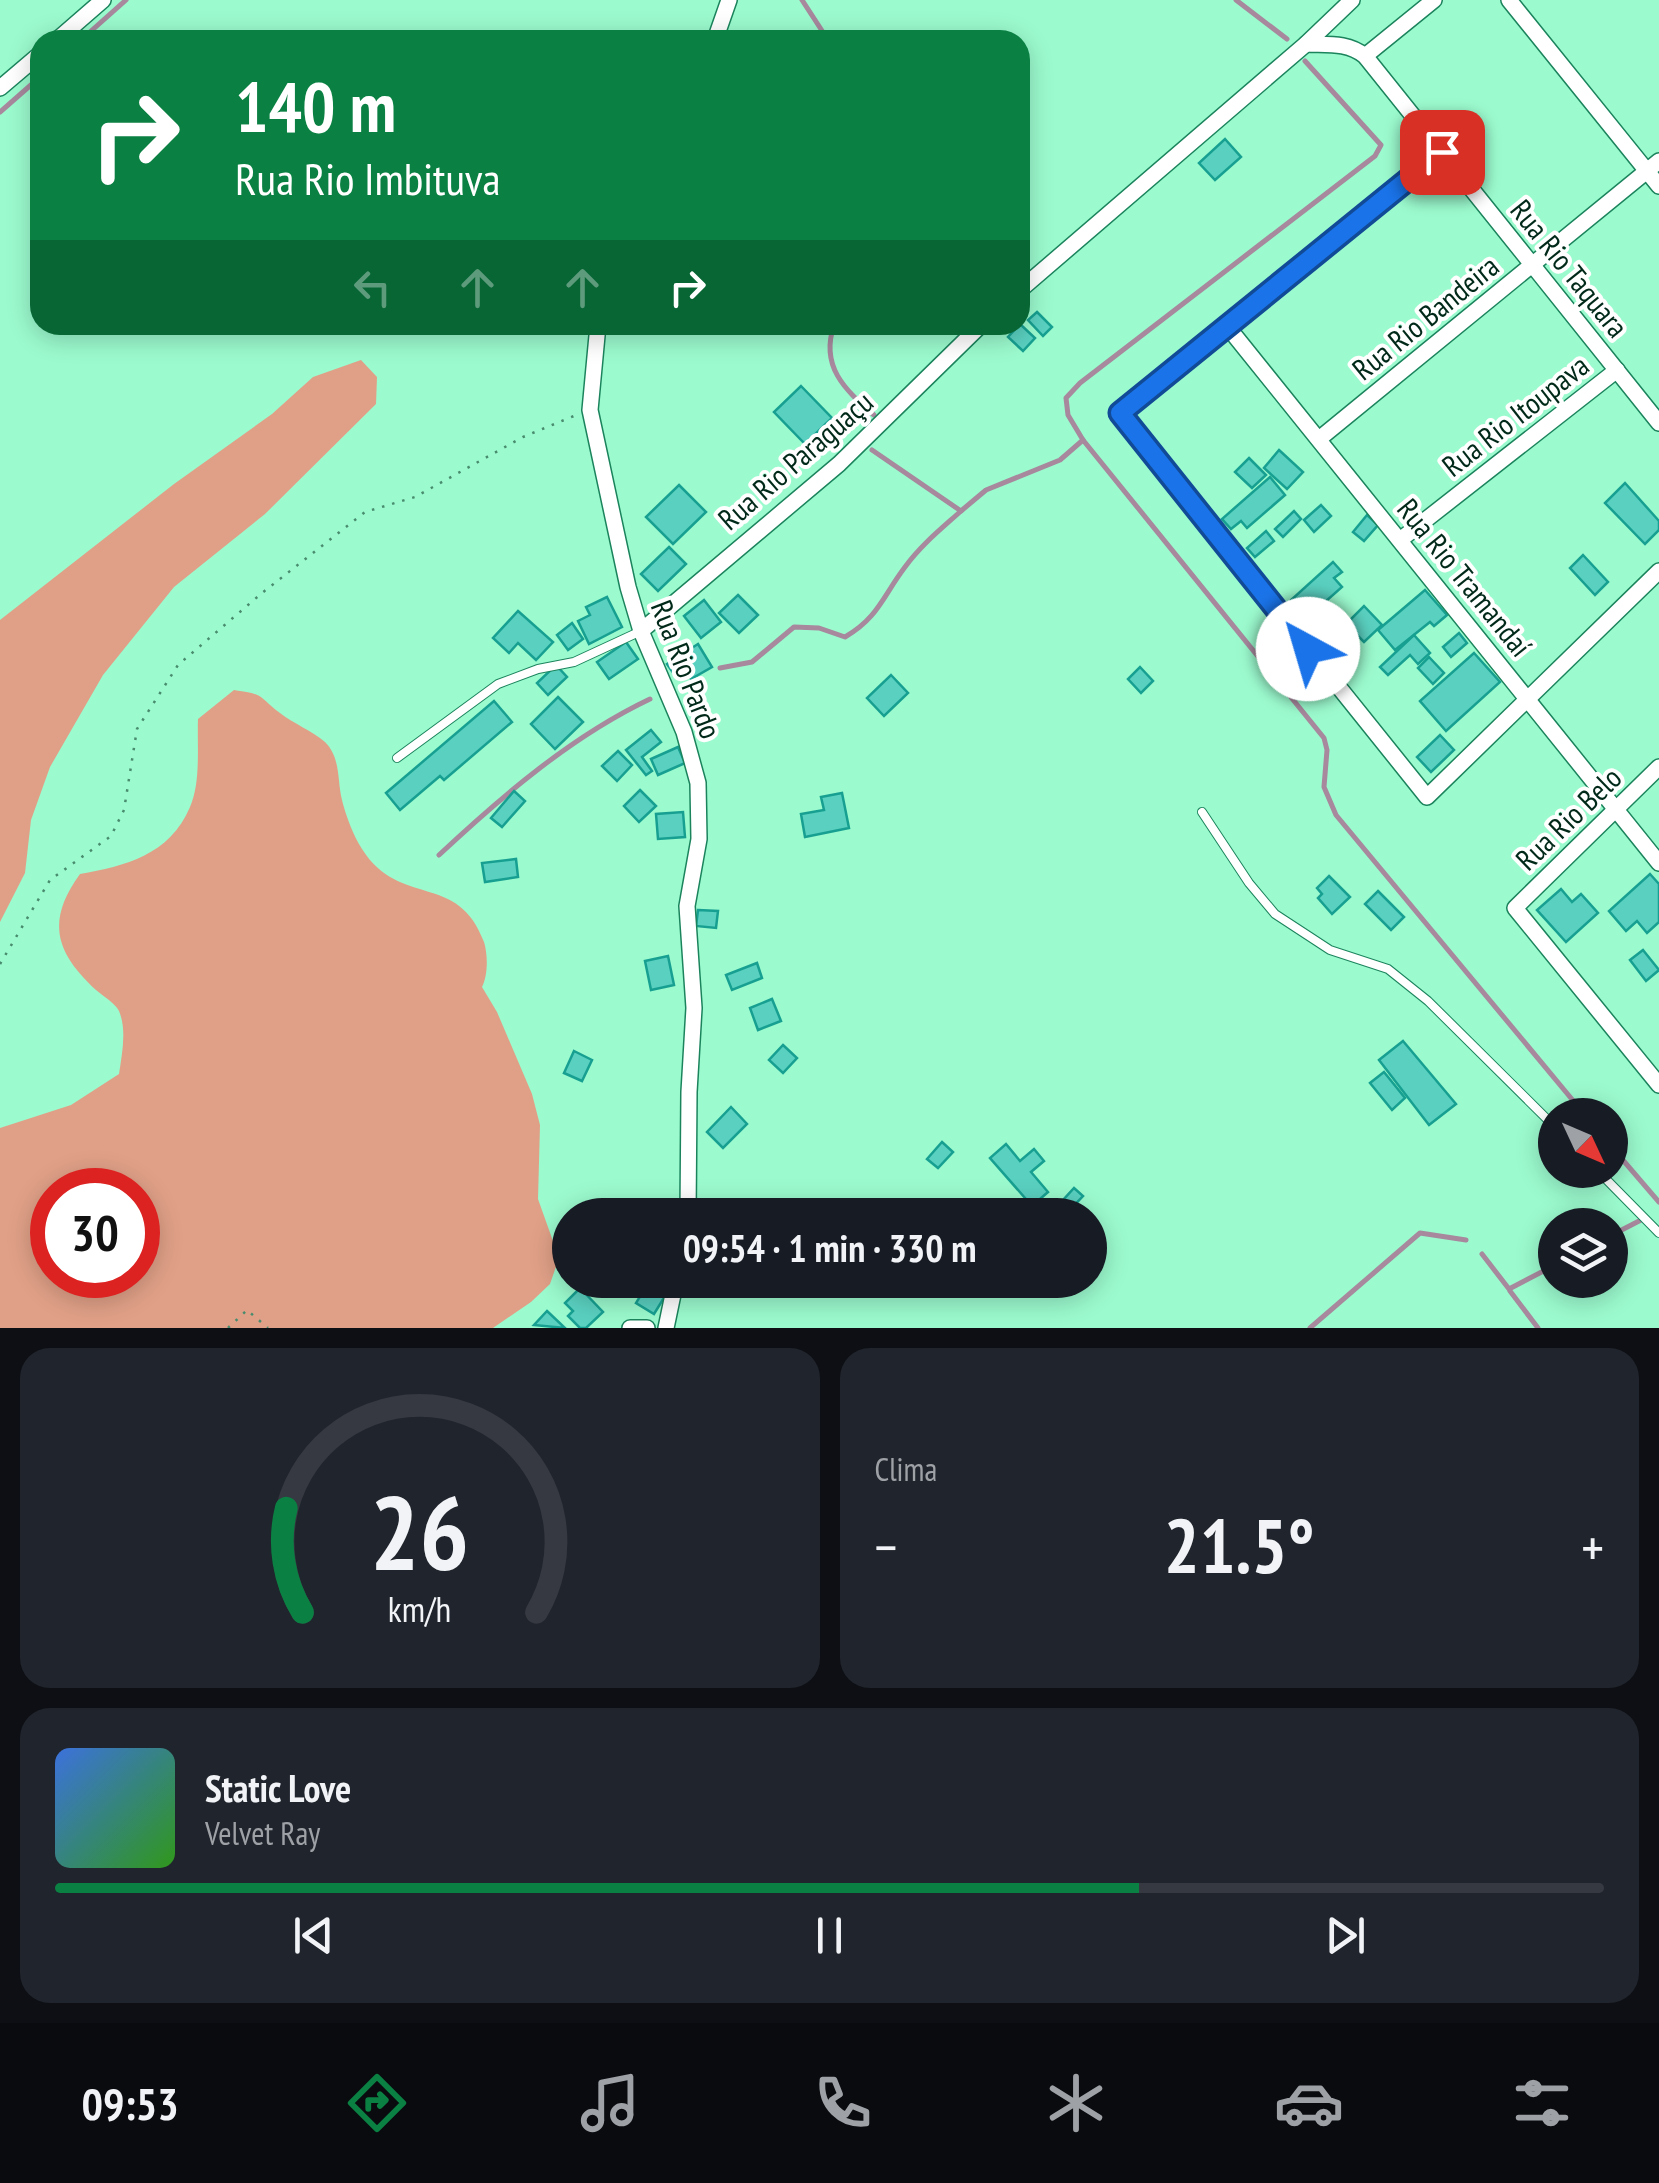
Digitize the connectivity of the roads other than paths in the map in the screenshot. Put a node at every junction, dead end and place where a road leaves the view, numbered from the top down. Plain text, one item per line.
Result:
1 (103, 0) edge
2 (730, 0) edge
3 (1352, 0) edge
4 (1434, 0) edge
5 (1508, 0) edge
6 (68, 30) edge
7 (720, 30) edge
8 (1306, 44) junction
9 (1365, 56) junction
10 (30, 62) edge
11 (0, 88) edge
12 (1442, 152) junction
13 (1653, 166) edge
14 (1659, 186) edge
15 (1532, 265) junction
16 (1030, 281) edge
17 (1227, 326) junction
18 (597, 335) edge
19 (971, 335) edge
20 (1617, 370) junction
21 (1659, 423) edge
22 (1319, 439) junction
23 (1400, 540) junction
24 (1659, 571) edge
25 (640, 631) junction
26 (1528, 698) junction
27 (397, 758) dead end
28 (1659, 768) edge
29 (1616, 810) junction
30 (1202, 812) dead end
31 (1659, 863) edge
32 (1659, 1085) edge
33 (1538, 1111) edge
34 (1615, 1188) edge
35 (688, 1198) edge
36 (1659, 1232) edge
37 (672, 1298) edge
38 (630, 1328) edge
39 (648, 1328) edge
40 (666, 1328) edge

1 - 6 street
2 - 7 street
3 - 8 street
4 - 9 street
5 - 13 street
8 - 9 street
8 - 16 street
9 - 12 street, Rua Rio Taquara
10 - 11 street
12 - 15 street, Rua Rio Taquara
12 - 17 street
13 - 14 street
13 - 15 street, Rua Rio Bandeira
15 - 20 street, Rua Rio Taquara
15 - 22 street, Rua Rio Bandeira
17 - 22 street, Rua Rio Tramandaí
17 - 26 street
18 - 25 street, Rua Rio Pardo
19 - 25 street, Rua Rio Paraguaçu
20 - 21 street, Rua Rio Taquara
20 - 23 street, Rua Rio Itoupava
22 - 23 street, Rua Rio Tramandaí
23 - 26 street, Rua Rio Tramandaí
24 - 26 street
25 - 27 lane
25 - 35 street, Rua Rio Pardo
26 - 29 street, Rua Rio Tramandaí
28 - 29 street, Rua Rio Belo
29 - 31 street, Rua Rio Tramandaí
29 - 32 street, Rua Rio Belo
30 - 33 lane
34 - 36 lane
37 - 40 street
38 - 39 street

